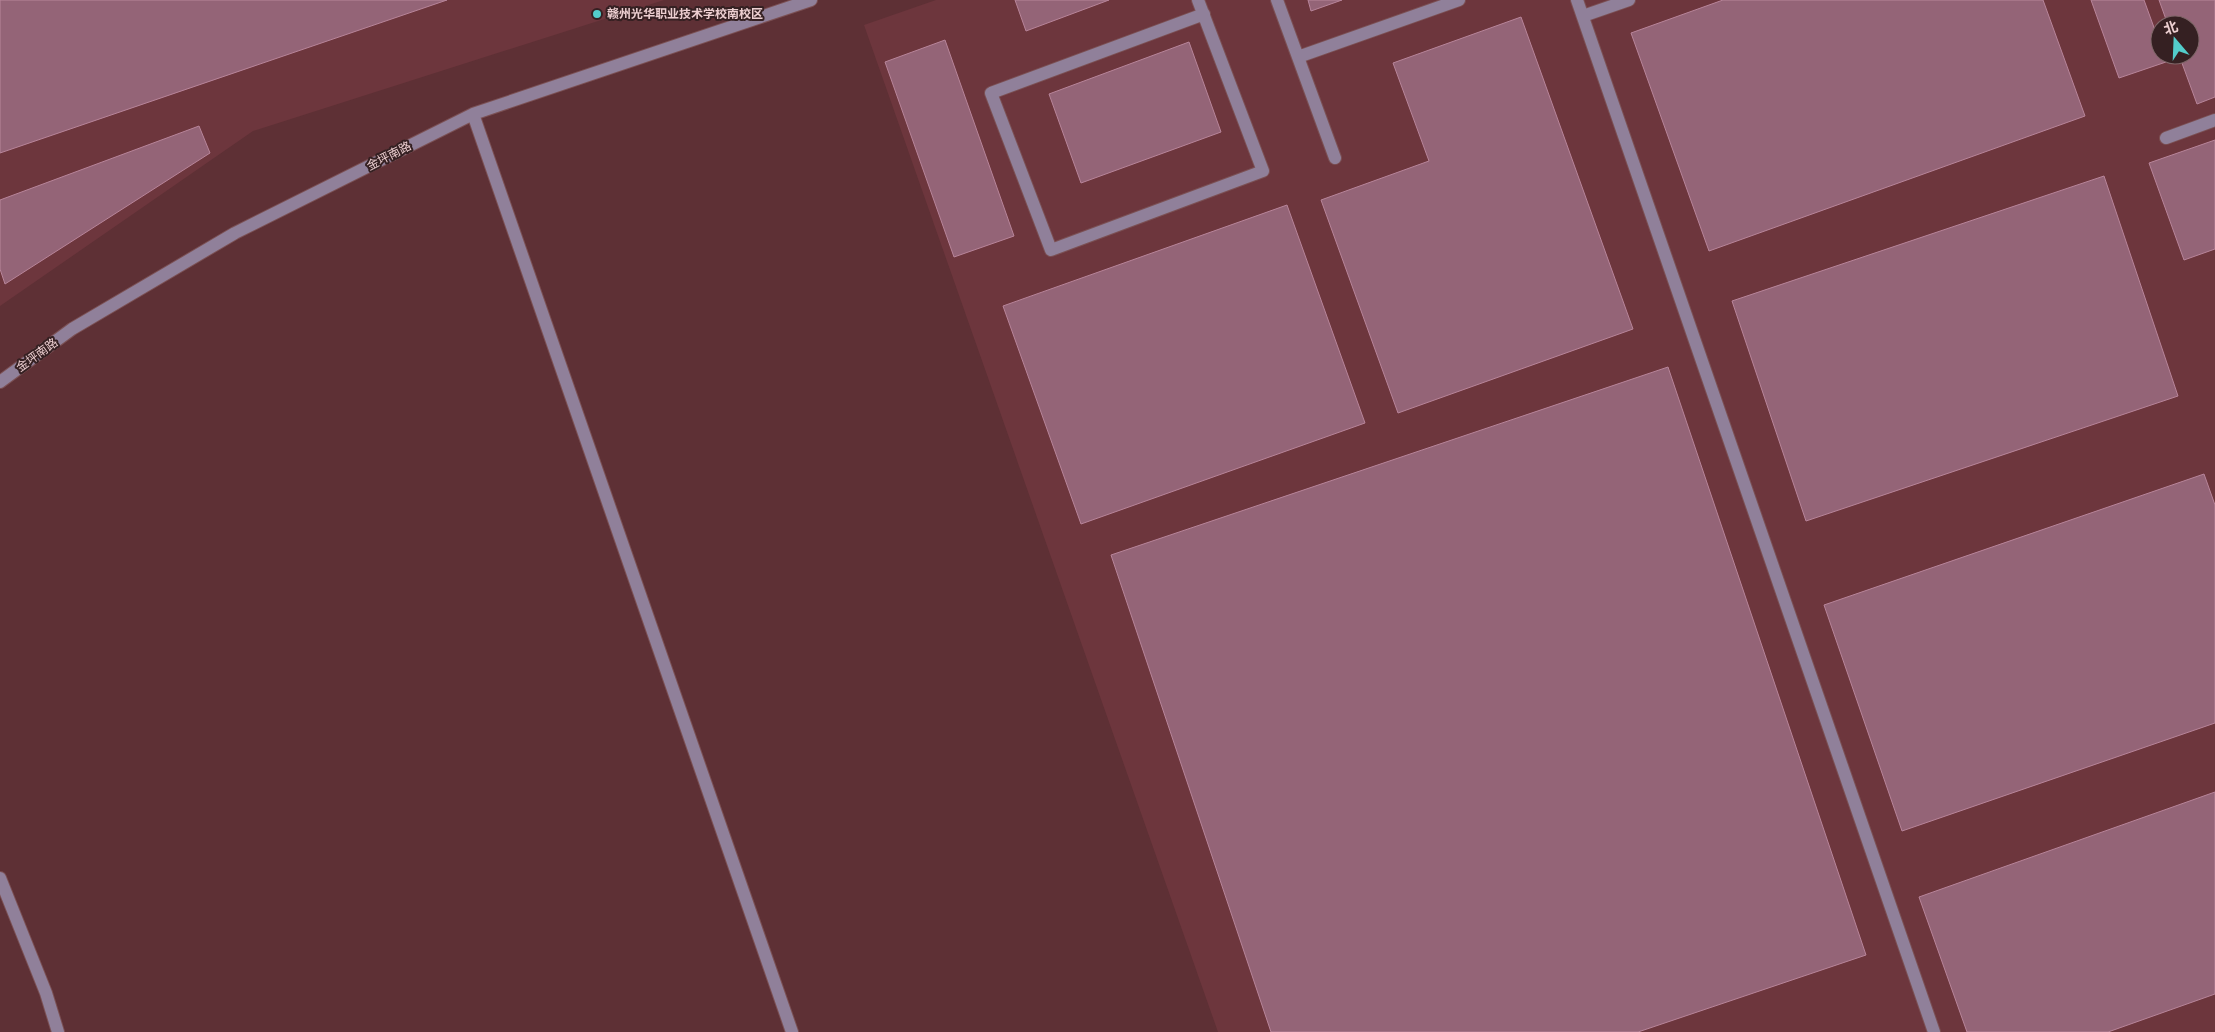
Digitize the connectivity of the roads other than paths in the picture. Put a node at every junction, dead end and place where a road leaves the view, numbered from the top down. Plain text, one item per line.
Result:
1 (811, 0) edge
2 (1198, 0) edge
3 (1277, 0) edge
4 (1459, 0) edge
5 (1577, 0) edge
6 (1629, 0) edge
7 (1204, 14) junction
8 (1583, 16) junction
9 (1298, 57) junction
10 (473, 114) junction
11 (2215, 120) edge
12 (2166, 138) dead end
13 (1335, 158) dead end
14 (0, 382) edge
15 (0, 878) edge
16 (58, 1032) edge
17 (792, 1032) edge
18 (1934, 1032) edge

1 - 10 street, 金坪南路
2 - 7 street
3 - 9 street
4 - 9 street
5 - 8 street
6 - 8 street
7 - 7 street
8 - 18 street
9 - 13 street
10 - 14 street, 金坪南路
10 - 17 street
11 - 12 street
15 - 16 street

